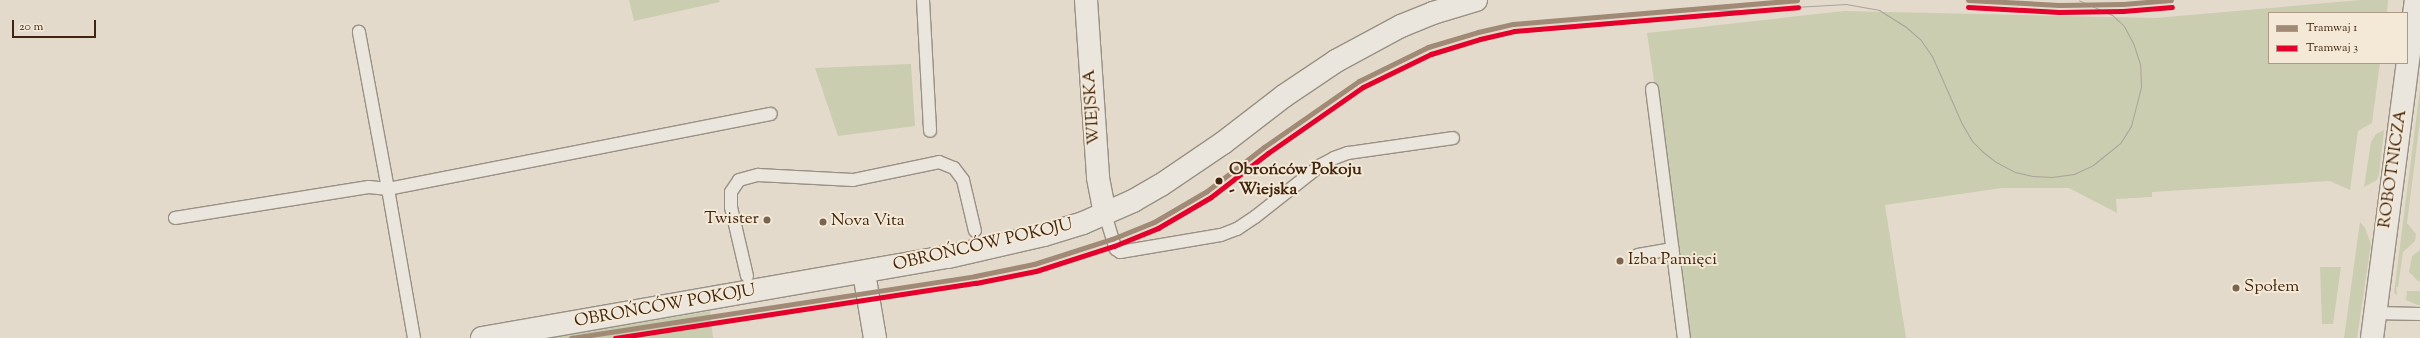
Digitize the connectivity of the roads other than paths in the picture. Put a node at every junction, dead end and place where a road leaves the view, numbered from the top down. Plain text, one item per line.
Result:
1 (923, 0) edge
2 (1086, 0) edge
3 (1476, 0) edge
4 (2416, 0) edge
5 (359, 32) dead end
6 (2408, 61) edge
7 (2408, 64) edge
8 (1652, 89) dead end
9 (771, 114) dead end
10 (930, 131) dead end
11 (1453, 138) dead end
12 (388, 189) junction
13 (1105, 214) junction
14 (175, 218) dead end
15 (975, 231) dead end
16 (1672, 249) junction
17 (1638, 255) dead end
18 (864, 273) junction
19 (747, 276) dead end
20 (2375, 313) junction
21 (2420, 314) edge
22 (414, 338) edge
23 (482, 338) edge
24 (875, 338) edge
25 (1684, 338) edge
26 (2372, 338) edge

1 - 10 lane
2 - 13 street, WIEJSKA
3 - 13 street, OBROŃCÓW POKOJU
4 - 6 street, ROBOTNICZA
5 - 12 lane
7 - 20 street, ROBOTNICZA
8 - 16 lane
9 - 12 lane
11 - 13 lane
12 - 14 lane
12 - 22 lane
13 - 18 street, OBROŃCÓW POKOJU
15 - 19 lane
16 - 17 lane
16 - 25 lane
18 - 23 street, OBROŃCÓW POKOJU
18 - 24 street
20 - 21 lane
20 - 26 street, ROBOTNICZA

